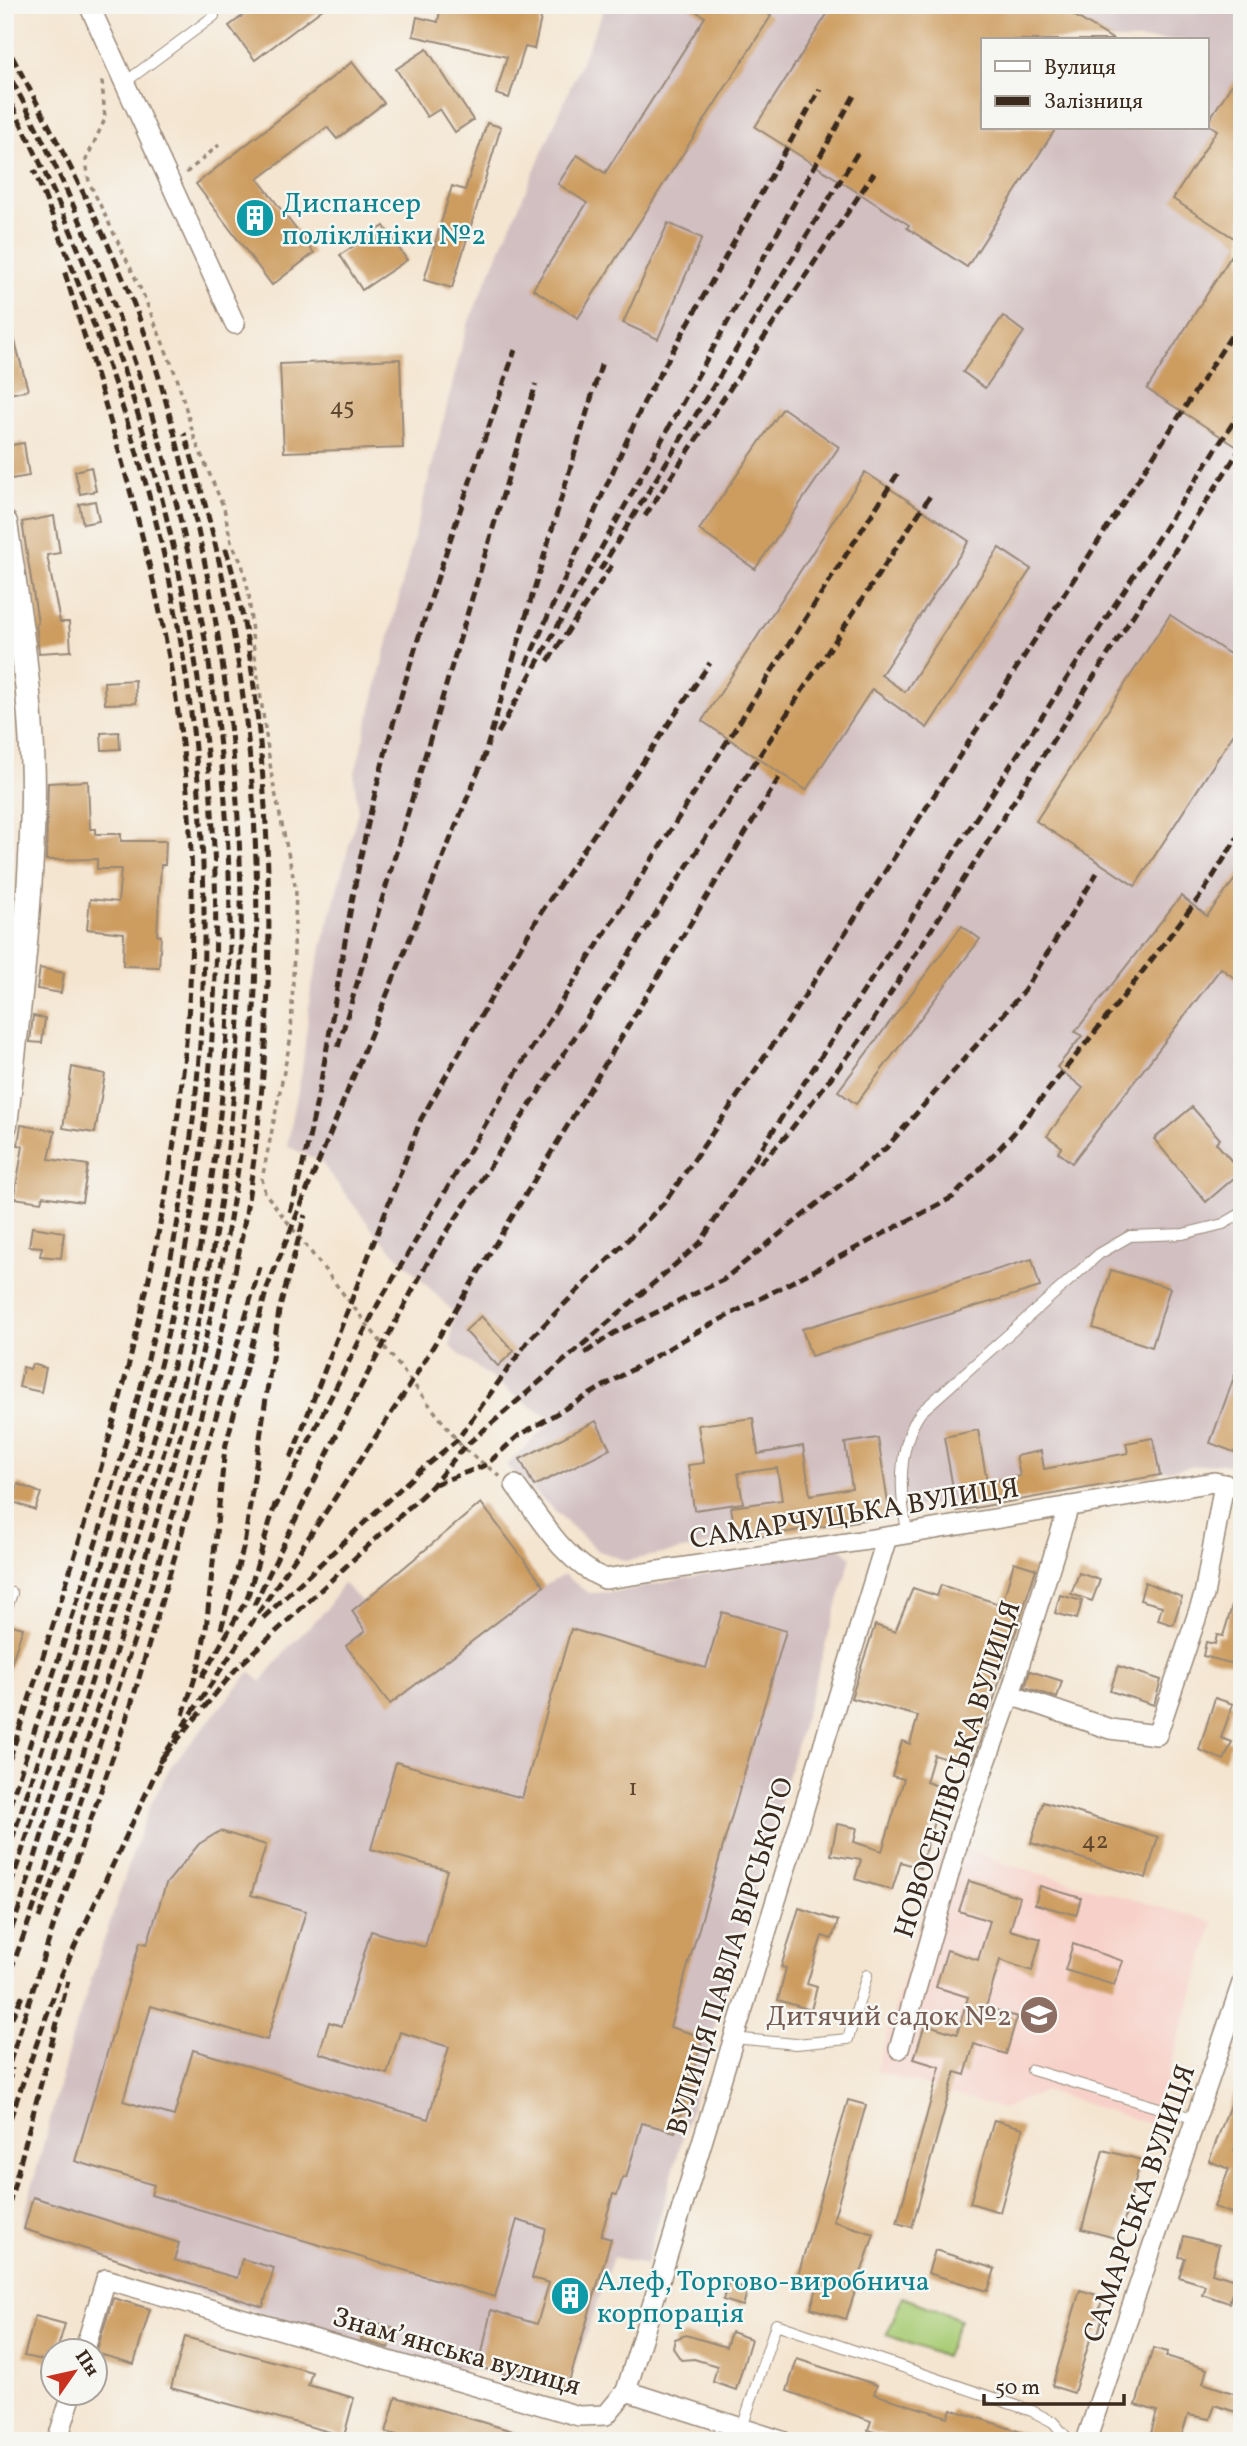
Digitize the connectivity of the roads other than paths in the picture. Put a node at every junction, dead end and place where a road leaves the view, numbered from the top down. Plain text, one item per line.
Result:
1 (89, 5) edge
2 (214, 16) dead end
3 (124, 83) junction
4 (235, 324) dead end
5 (5, 523) edge
6 (14, 632) edge
7 (10, 1024) edge
8 (5, 1125) edge
9 (1242, 1213) edge
10 (515, 1485) road end
11 (1233, 1486) edge
12 (1069, 1506) junction
13 (908, 1534) junction
14 (887, 1537) junction
15 (12, 1593) dead end
16 (5, 1614) edge
17 (1010, 1695) junction
18 (867, 1975) dead end
19 (1240, 1995) edge
20 (733, 2038) junction
21 (899, 2049) dead end
22 (1032, 2070) dead end
23 (1196, 2119) junction
24 (88, 2338) edge
25 (625, 2391) junction
26 (67, 2408) edge
27 (742, 2428) junction
28 (776, 2440) edge
29 (57, 2441) edge
30 (1070, 2441) edge
31 (1086, 2441) edge

1 - 3 street
2 - 3 lane
3 - 4 street
5 - 6 street
6 - 7 street
7 - 8 street
9 - 13 lane
10 - 14 street, САМАРЧУЦЬКА ВУЛИЦЯ
11 - 12 street, САМАРЧУЦЬКА ВУЛИЦЯ
11 - 17 street
12 - 13 street, САМАРЧУЦЬКА ВУЛИЦЯ
12 - 17 street, НОВОСЕЛІВСЬКА ВУЛИЦЯ
13 - 14 street, САМАРЧУЦЬКА ВУЛИЦЯ
14 - 20 street, ВУЛИЦЯ ПАВЛА ВІРСЬКОГО
15 - 16 lane
17 - 21 street, НОВОСЕЛІВСЬКА ВУЛИЦЯ
18 - 20 lane
19 - 23 street, САМАРСЬКА ВУЛИЦЯ
20 - 25 street, ВУЛИЦЯ ПАВЛА ВІРСЬКОГО
22 - 23 lane
23 - 31 street, САМАРСЬКА ВУЛИЦЯ
24 - 25 street, Знамʼянська вулиця
25 - 27 street
26 - 29 street
27 - 28 street
27 - 30 lane

